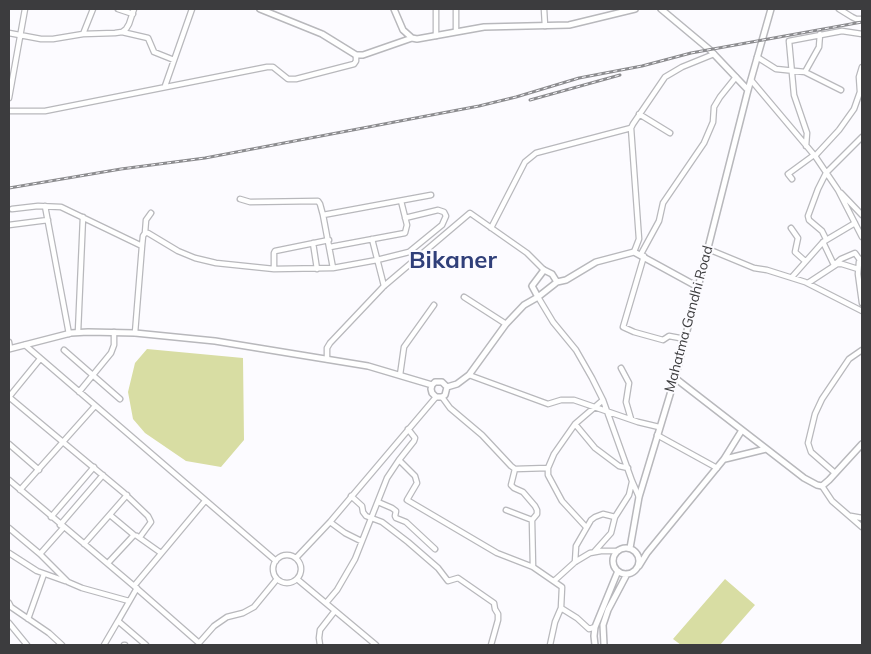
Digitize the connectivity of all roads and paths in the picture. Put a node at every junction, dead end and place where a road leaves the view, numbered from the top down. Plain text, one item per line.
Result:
1 (25, 9) edge
2 (93, 9) edge
3 (118, 9) edge
4 (192, 9) edge
5 (260, 9) edge
6 (394, 9) edge
7 (436, 9) edge
8 (456, 9) edge
9 (544, 9) edge
10 (632, 9) edge
11 (661, 9) edge
12 (771, 9) edge
13 (839, 9) edge
14 (134, 11) edge
15 (862, 19) edge
16 (545, 26) junction
17 (122, 32) junction
18 (456, 32) junction
19 (9, 33) edge
20 (84, 34) junction
21 (820, 34) junction
22 (862, 34) edge
23 (20, 35) junction
24 (436, 36) junction
25 (412, 38) junction
26 (714, 54) junction
27 (356, 55) junction
28 (757, 57) junction
29 (174, 60) junction
30 (862, 67) edge
31 (791, 72) junction
32 (805, 72) junction
33 (736, 77) junction
34 (751, 80) junction
35 (165, 86) junction
36 (748, 90) junction
37 (840, 90) dead end
38 (9, 98) edge
39 (9, 110) edge
40 (639, 114) junction
41 (631, 128) junction
42 (670, 133) dead end
43 (862, 137) edge
44 (806, 146) junction
45 (814, 155) junction
46 (826, 173) junction
47 (792, 179) dead end
48 (838, 190) junction
49 (431, 195) dead end
50 (240, 199) dead end
51 (401, 201) junction
52 (46, 206) junction
53 (12, 209) dead end
54 (151, 213) dead end
55 (323, 215) junction
56 (862, 215) edge
57 (83, 217) junction
58 (405, 218) junction
59 (48, 220) junction
60 (855, 223) junction
61 (9, 225) edge
62 (491, 228) junction
63 (791, 228) dead end
64 (145, 233) junction
65 (862, 237) edge
66 (372, 239) junction
67 (329, 240) junction
68 (824, 240) junction
69 (312, 243) junction
70 (142, 246) junction
71 (330, 247) junction
72 (708, 249) junction
73 (634, 252) junction
74 (642, 255) junction
75 (861, 259) edge
76 (378, 260) junction
77 (806, 261) junction
78 (834, 265) junction
79 (333, 268) junction
80 (274, 269) junction
81 (317, 269) junction
82 (858, 269) junction
83 (544, 270) junction
84 (792, 277) junction
85 (557, 282) junction
86 (808, 283) junction
87 (384, 286) junction
88 (698, 287) junction
89 (464, 297) dead end
90 (538, 297) junction
91 (862, 303) edge
92 (434, 305) dead end
93 (862, 311) edge
94 (506, 324) junction
95 (78, 332) junction
96 (114, 332) junction
97 (135, 333) junction
98 (69, 334) junction
99 (685, 339) junction
100 (25, 345) junction
101 (9, 346) edge
102 (64, 350) dead end
103 (862, 350) edge
104 (40, 359) junction
105 (326, 359) junction
106 (621, 368) dead end
107 (94, 375) junction
108 (400, 375) junction
109 (469, 375) junction
110 (675, 378) junction
111 (432, 385) junction
112 (447, 388) junction
113 (79, 392) junction
114 (9, 397) edge
115 (439, 397) junction
116 (120, 399) dead end
117 (603, 400) junction
118 (95, 406) junction
119 (596, 408) junction
120 (607, 412) junction
121 (631, 419) junction
122 (576, 424) junction
123 (659, 427) junction
124 (408, 429) junction
125 (742, 430) junction
126 (657, 435) junction
127 (63, 442) junction
128 (9, 444) edge
129 (862, 444) edge
130 (766, 449) junction
131 (724, 459) junction
132 (399, 460) junction
133 (94, 467) junction
134 (548, 468) junction
135 (628, 468) junction
136 (717, 468) junction
137 (515, 469) junction
138 (39, 470) junction
139 (835, 473) junction
140 (103, 475) junction
141 (9, 480) edge
142 (632, 481) junction
143 (822, 486) junction
144 (20, 490) junction
145 (127, 495) junction
146 (351, 496) junction
147 (639, 497) junction
148 (206, 501) junction
149 (378, 502) junction
150 (506, 510) dead end
151 (110, 515) junction
152 (850, 516) junction
153 (51, 517) junction
154 (372, 517) junction
155 (615, 517) junction
156 (862, 518) edge
157 (532, 520) junction
158 (330, 522) junction
159 (62, 526) junction
160 (862, 526) edge
161 (586, 527) junction
162 (9, 528) edge
163 (134, 535) junction
164 (140, 537) junction
165 (361, 541) junction
166 (84, 544) junction
167 (630, 548) junction
168 (435, 549) dead end
169 (618, 551) junction
170 (594, 552) junction
171 (9, 553) edge
172 (161, 553) junction
173 (40, 554) junction
174 (296, 558) junction
175 (276, 561) junction
176 (108, 562) junction
177 (575, 562) junction
178 (639, 566) junction
179 (533, 567) junction
180 (618, 571) junction
181 (44, 574) junction
182 (626, 574) junction
183 (277, 579) junction
184 (298, 579) junction
185 (554, 581) junction
186 (68, 582) junction
187 (135, 587) junction
188 (129, 601) junction
189 (9, 603) edge
190 (326, 603) junction
191 (562, 608) junction
192 (334, 612) junction
193 (28, 619) junction
194 (118, 621) junction
195 (9, 623) edge
196 (595, 627) junction
197 (198, 644) edge
198 (28, 645) edge
199 (62, 645) edge
200 (104, 645) edge
201 (146, 645) edge
202 (320, 645) edge
203 (376, 645) edge
204 (491, 645) edge
205 (550, 645) edge
206 (595, 645) edge
207 (604, 645) edge

1 - 23 street
2 - 20 street
3 - 14 street
4 - 29 street
5 - 27 street
6 - 25 street
7 - 24 street
8 - 18 street
9 - 16 street
10 - 16 street
11 - 26 street
12 - 28 street, Mahatma Gandhi Road
13 - 15 street
14 - 17 street
16 - 18 street
17 - 20 street
17 - 29 street
18 - 24 street
19 - 23 street
20 - 23 street
21 - 22 street
21 - 31 street
21 - 32 street
23 - 38 street
24 - 25 street
25 - 27 street
26 - 33 street
26 - 40 street
27 - 35 street
28 - 31 street
28 - 34 street, Mahatma Gandhi Road
29 - 35 street
30 - 45 street
31 - 32 street
31 - 44 street
32 - 37 street
33 - 36 street
33 - 74 street
34 - 36 street, Mahatma Gandhi Road
34 - 44 street
35 - 39 street
36 - 72 street, Mahatma Gandhi Road
40 - 41 street
40 - 42 street
41 - 62 street
41 - 73 street
43 - 46 street
44 - 45 street
45 - 46 street
45 - 47 street
46 - 48 street
46 - 68 street
48 - 56 street
48 - 60 street
49 - 51 street
50 - 55 street
51 - 55 street
51 - 58 street
52 - 53 street
52 - 57 street
52 - 59 street
54 - 64 street
55 - 67 street
57 - 70 street
57 - 95 street
58 - 66 street
58 - 76 street
59 - 61 street
59 - 98 street
60 - 65 street
60 - 68 street
62 - 83 street
62 - 87 street
63 - 77 street
64 - 70 street
64 - 80 street
66 - 71 street
66 - 76 street
67 - 69 street
67 - 71 street
68 - 77 street
68 - 78 street
69 - 80 street
69 - 81 street
70 - 97 street
71 - 79 street
72 - 84 street
72 - 88 street, Mahatma Gandhi Road
73 - 74 street
73 - 85 street
74 - 88 street
74 - 99 street
75 - 78 street
75 - 82 street
76 - 79 street
76 - 87 street
77 - 84 street
78 - 82 street
78 - 86 street
79 - 81 street
80 - 81 street
82 - 91 street
83 - 85 street
83 - 90 street
84 - 86 street
85 - 90 street
86 - 93 street
87 - 105 street
88 - 99 street, Mahatma Gandhi Road
89 - 94 street
90 - 94 street
90 - 117 street
92 - 108 street
94 - 109 street
95 - 96 street
95 - 98 street
96 - 97 street
96 - 107 street
97 - 105 street
98 - 100 street
99 - 110 street, Mahatma Gandhi Road
100 - 101 street
100 - 104 street
102 - 107 street
103 - 139 street
104 - 113 street
104 - 114 street
105 - 108 street
106 - 121 street
107 - 113 street
107 - 116 street
108 - 111 street
109 - 112 street
109 - 119 street
110 - 123 street, Mahatma Gandhi Road
110 - 125 street
111 - 112 street
111 - 115 street
112 - 115 street
113 - 118 street
114 - 127 street
115 - 124 street
115 - 137 street
117 - 119 street
117 - 120 street
118 - 127 street
118 - 148 street
119 - 120 street
119 - 122 street
120 - 121 street
120 - 135 street
121 - 123 street
122 - 134 street
122 - 135 street
123 - 126 street, Mahatma Gandhi Road
124 - 132 street
124 - 146 street
125 - 130 street
125 - 131 street
126 - 136 street
126 - 147 street, Mahatma Gandhi Road
127 - 133 street
127 - 138 street
128 - 138 street
129 - 139 street
130 - 131 street
130 - 143 street
131 - 136 street
132 - 149 street
132 - 179 street
133 - 140 street
133 - 153 street
134 - 137 street
134 - 161 street
135 - 142 street
136 - 178 street
137 - 157 street
138 - 144 street
139 - 143 street
140 - 145 street
140 - 159 street
141 - 144 street
142 - 147 street
142 - 155 street
143 - 152 street
144 - 153 street
145 - 151 street
145 - 164 street
146 - 154 street
146 - 158 street
147 - 167 street, Mahatma Gandhi Road
148 - 172 street
148 - 175 street
149 - 154 street
149 - 168 street
150 - 157 street
151 - 163 street
151 - 166 street
152 - 156 street
152 - 160 street
153 - 159 street
154 - 165 street
154 - 204 street
155 - 161 street
155 - 170 street
157 - 179 street
158 - 165 street
158 - 174 street
159 - 166 street
159 - 173 street
161 - 177 street
162 - 173 street
163 - 164 street
163 - 176 street
164 - 172 street
165 - 190 street
166 - 176 street
167 - 169 street
167 - 178 street
169 - 170 street
169 - 180 street
170 - 177 street
171 - 181 street
172 - 187 street
173 - 186 street
174 - 175 street
174 - 184 street
175 - 183 street
176 - 187 street
177 - 185 street
178 - 182 street
179 - 185 street
180 - 182 street
180 - 196 street
181 - 186 street
181 - 193 street
182 - 207 street
183 - 184 street
183 - 197 street
184 - 190 street
185 - 191 street
186 - 188 street
187 - 188 street
187 - 197 street
188 - 194 street
189 - 193 street
190 - 192 street
191 - 196 street
191 - 205 street
192 - 202 street
192 - 203 street
193 - 199 street
194 - 200 street
194 - 201 street
195 - 198 street
196 - 206 street

